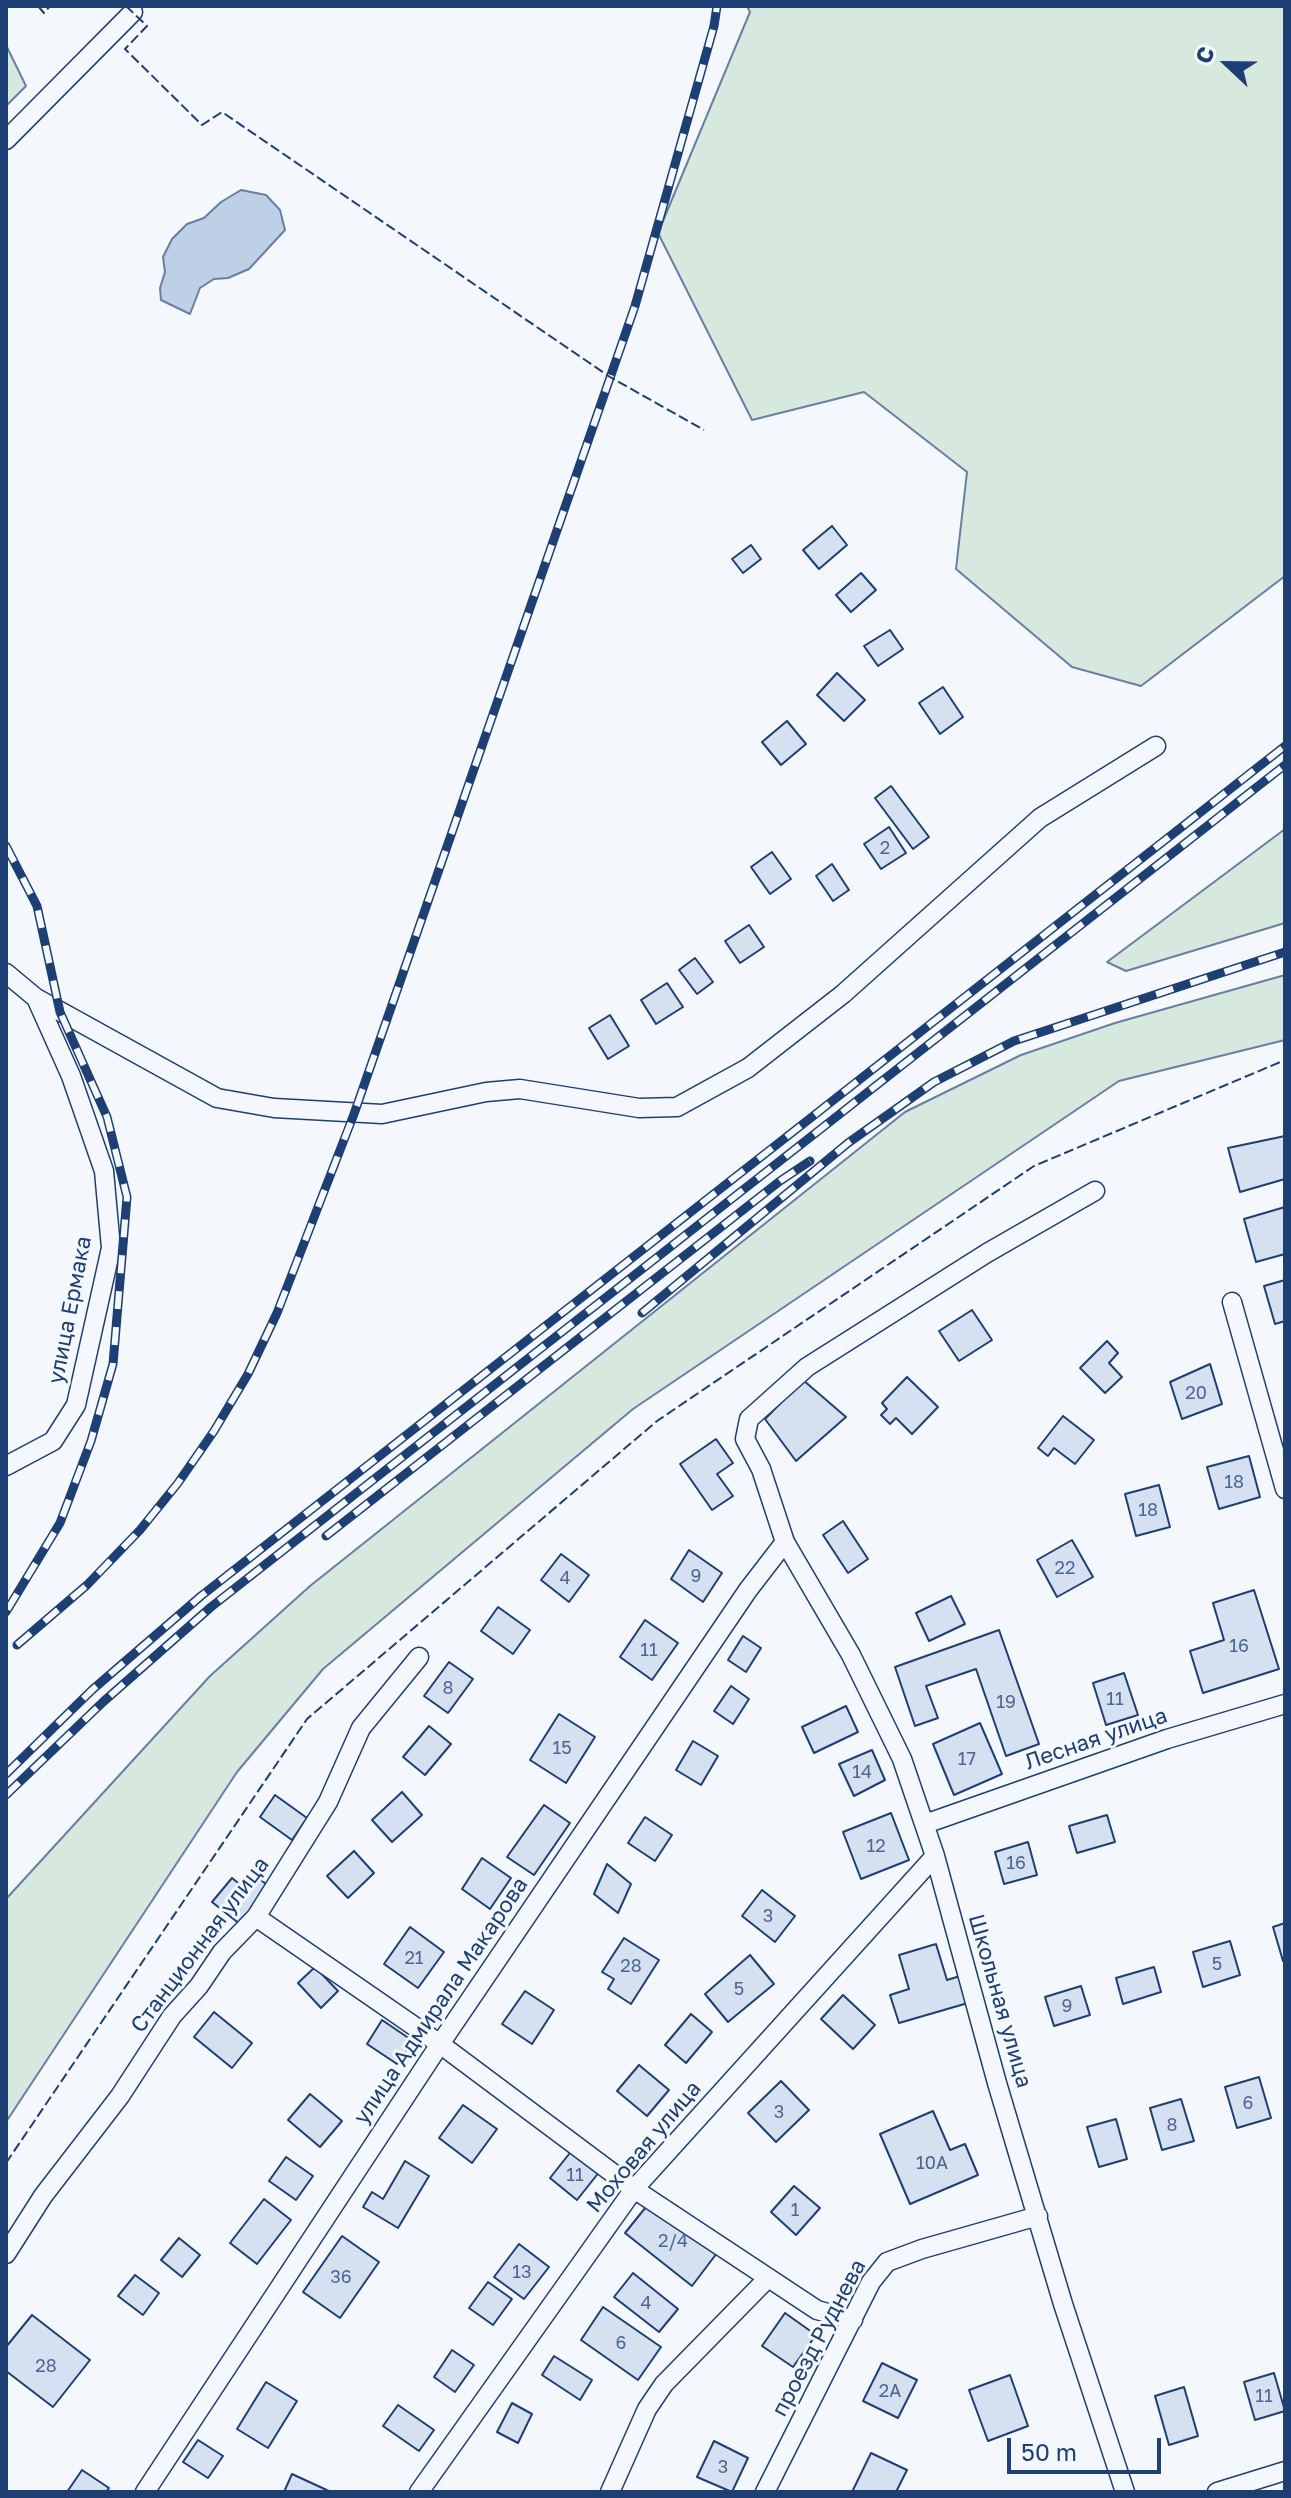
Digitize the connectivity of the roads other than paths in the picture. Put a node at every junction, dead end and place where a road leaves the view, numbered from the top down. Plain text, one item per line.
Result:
1 (133, 12) dead end
2 (6, 140) edge
3 (1156, 746) dead end
4 (6, 973) edge
5 (36, 998) junction
6 (1095, 1191) dead end
7 (1232, 1302) dead end
8 (6, 1466) edge
9 (1285, 1489) edge
10 (785, 1542) junction
11 (419, 1657) dead end
12 (1285, 1704) edge
13 (925, 1824) junction
14 (935, 1856) junction
15 (256, 1917) junction
16 (440, 2044) junction
17 (634, 2189) junction
18 (1038, 2216) junction
19 (6, 2254) edge
20 (768, 2278) junction
21 (853, 2320) junction
22 (1285, 2471) edge
23 (145, 2492) edge
24 (419, 2492) edge
25 (610, 2492) edge
26 (765, 2492) edge
27 (1125, 2492) edge
28 (1217, 2492) edge

1 - 2 street
3 - 5 street
4 - 5 street
5 - 8 street, улица Ермака
6 - 10 street, Школьная улица
7 - 9 street
10 - 13 street, Школьная улица
10 - 16 street, улица Адмирала Макарова
11 - 15 street, Станционная улица
12 - 13 street, Лесная улица
13 - 14 street, Школьная улица
14 - 17 street, Моховая улица
14 - 18 street, Школьная улица
15 - 16 street
15 - 19 street, Станционная улица
16 - 17 street
16 - 23 street, улица Адмирала Макарова
17 - 20 street
17 - 24 street, Моховая улица
18 - 21 street, проезд Руднева
18 - 27 street, Школьная улица
20 - 21 street
20 - 25 street
21 - 26 street, проезд Руднева
22 - 28 street

